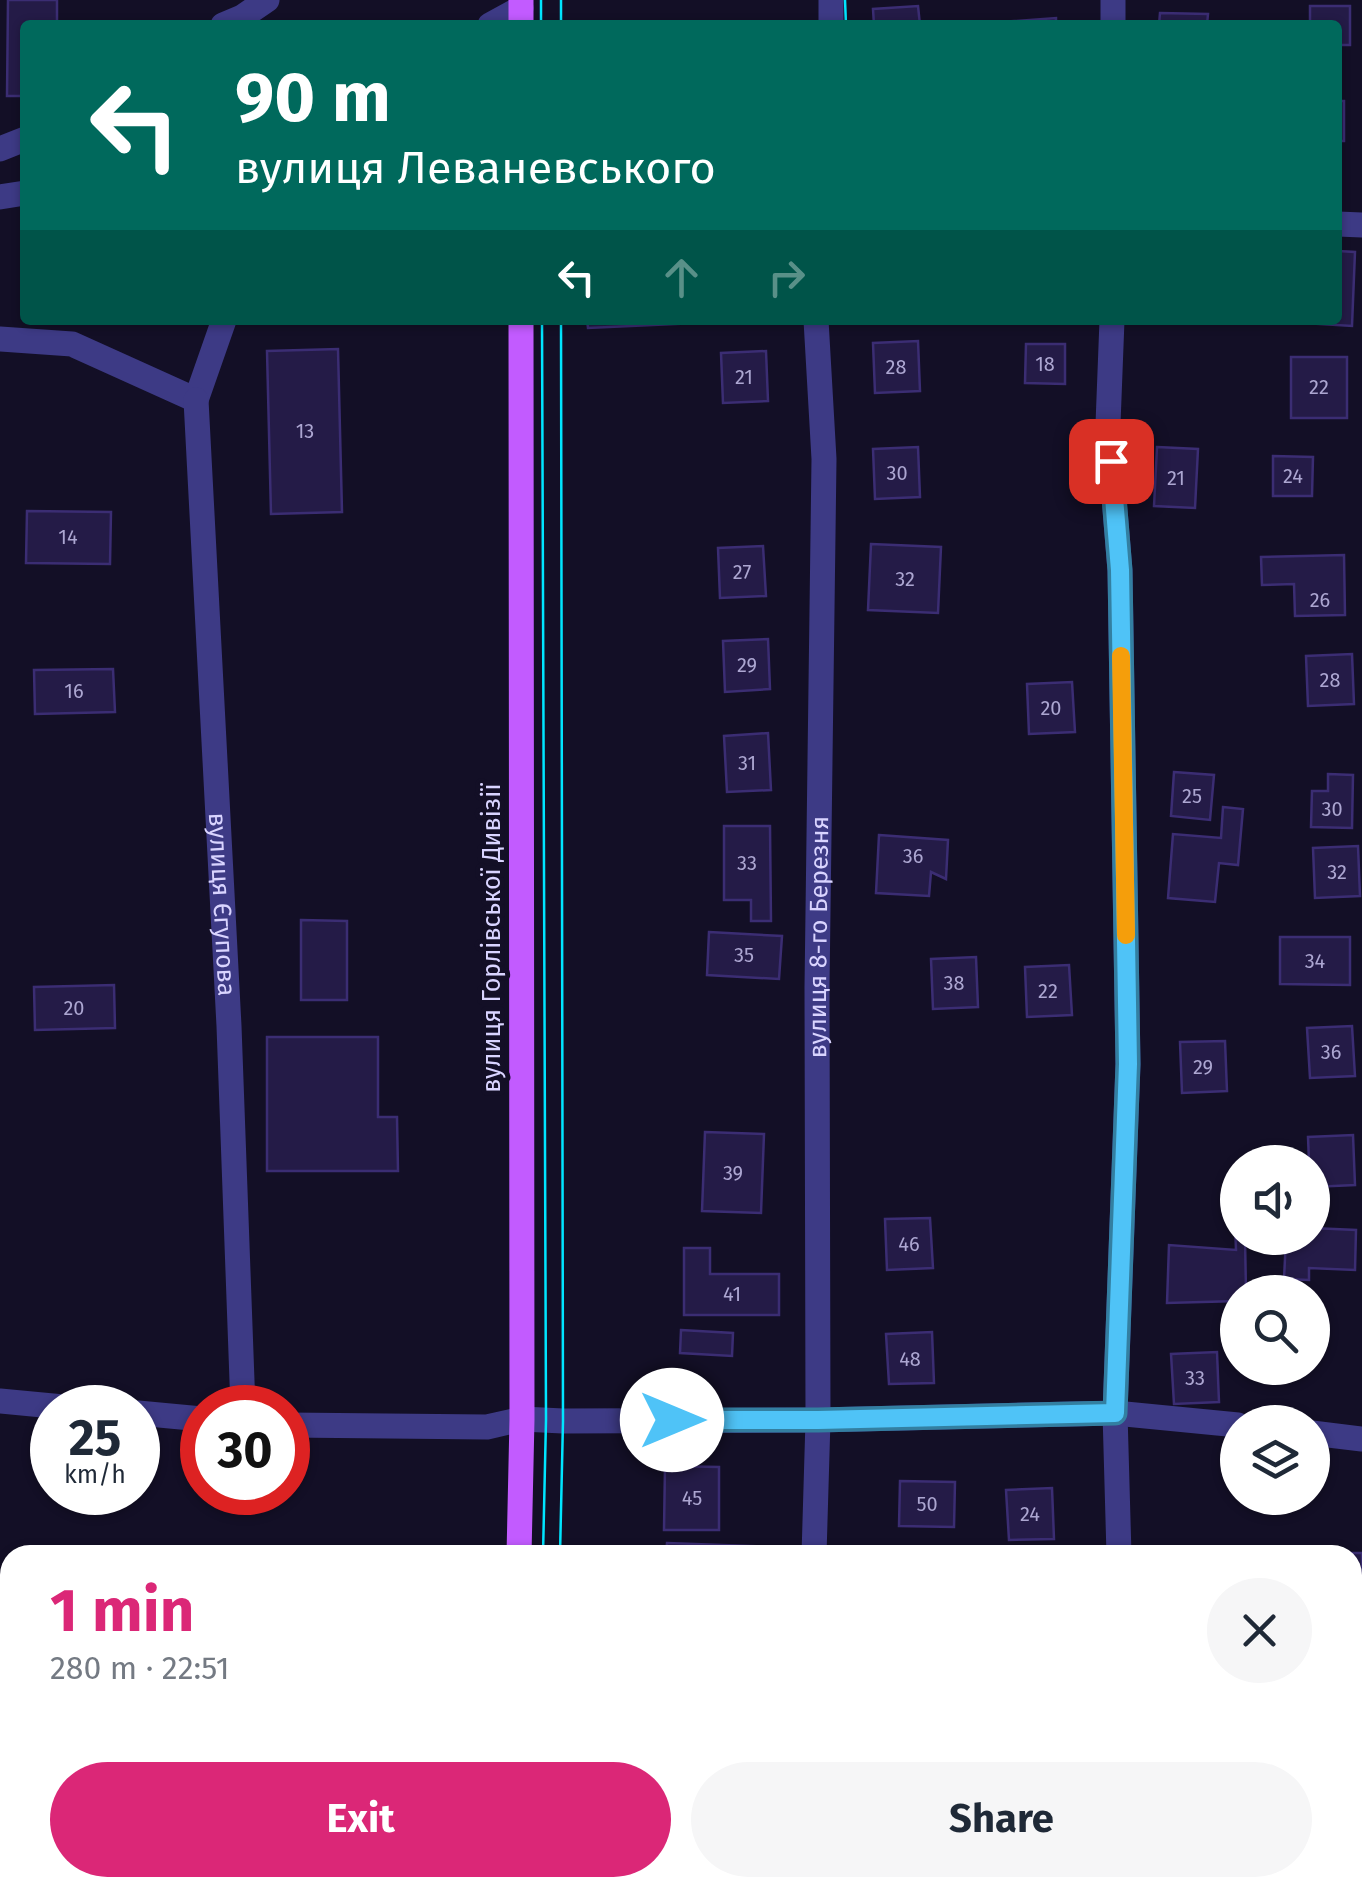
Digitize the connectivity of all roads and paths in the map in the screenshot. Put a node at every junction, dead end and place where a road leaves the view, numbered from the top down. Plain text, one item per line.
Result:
1 (267, 0) edge
2 (235, 20) edge
3 (222, 325) edge
4 (521, 325) edge
5 (816, 325) edge
6 (1112, 325) edge
7 (0, 340) edge
8 (196, 400) junction
9 (242, 1385) edge
10 (0, 1401) edge
11 (30, 1404) edge
12 (1115, 1413) junction
13 (522, 1419) junction
14 (818, 1420) junction
15 (1220, 1424) edge
16 (310, 1425) edge
17 (1330, 1435) edge
18 (1362, 1438) edge
19 (519, 1545) edge
20 (814, 1545) edge
21 (1119, 1545) edge

1 - 2 street
3 - 8 street
4 - 13 main road, вулиця Горлівської Дивізії
5 - 14 street, вулиця 8-го Березня
6 - 12 street
7 - 8 street
8 - 9 street, вулиця Єгупова
10 - 11 street
12 - 14 street
12 - 15 street
12 - 21 street
13 - 14 street
13 - 16 street
13 - 19 main road, вулиця Горлівської Дивізії
14 - 20 street, вулиця 8-го Березня
17 - 18 street

